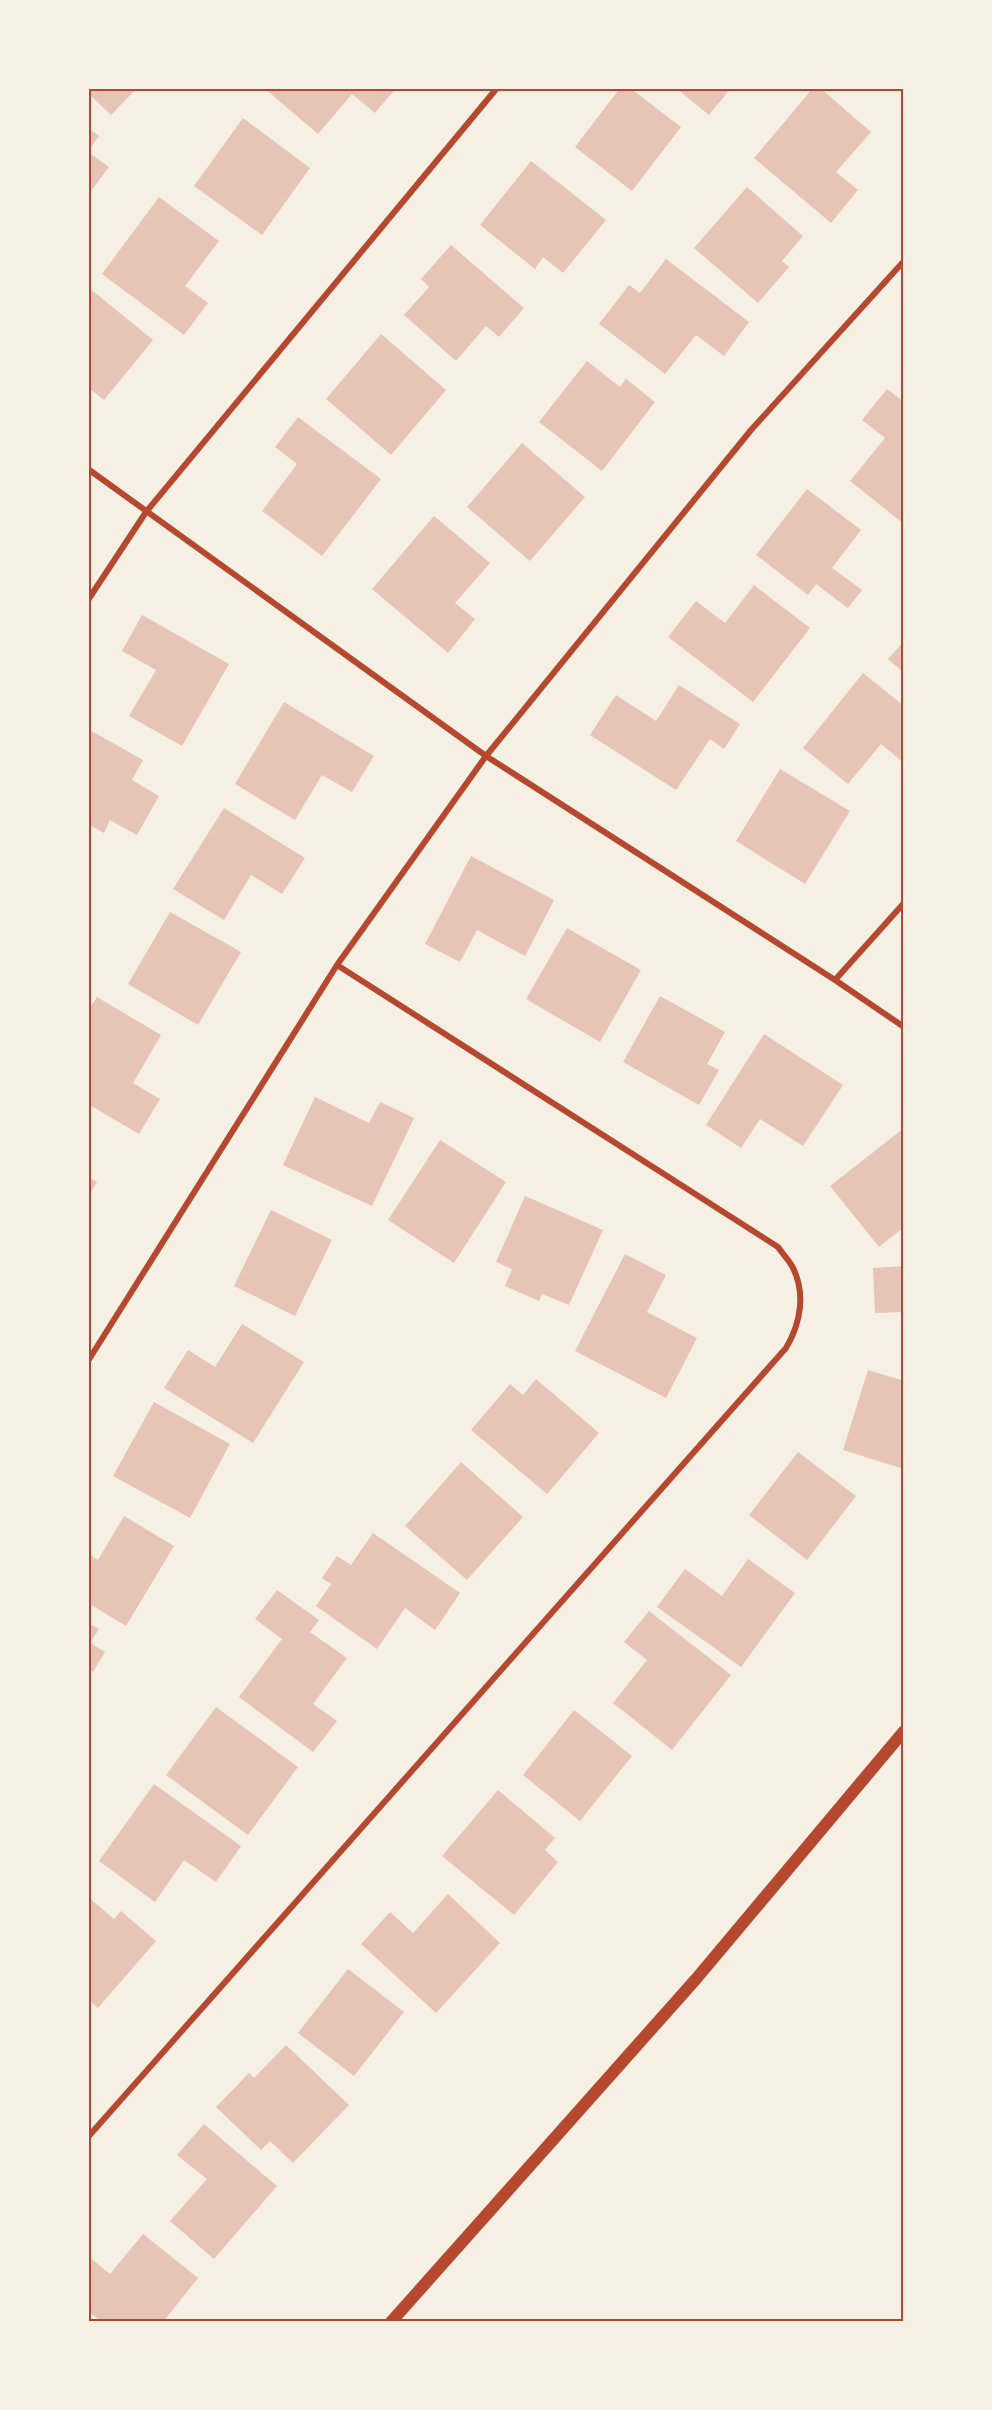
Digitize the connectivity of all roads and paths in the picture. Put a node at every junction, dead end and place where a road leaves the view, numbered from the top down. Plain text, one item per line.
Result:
1 (497, 88) edge
2 (903, 261) edge
3 (88, 469) edge
4 (146, 512) junction
5 (88, 600) edge
6 (486, 756) junction
7 (903, 903) edge
8 (337, 964) junction
9 (835, 980) junction
10 (903, 1027) edge
11 (88, 1362) edge
12 (903, 1731) edge
13 (88, 2137) edge
14 (391, 2322) edge

1 - 4 street
2 - 6 street
3 - 4 street
4 - 5 street
4 - 6 street
6 - 8 street
6 - 9 street
7 - 9 street
8 - 11 street
8 - 13 street
9 - 10 street
12 - 14 main road

